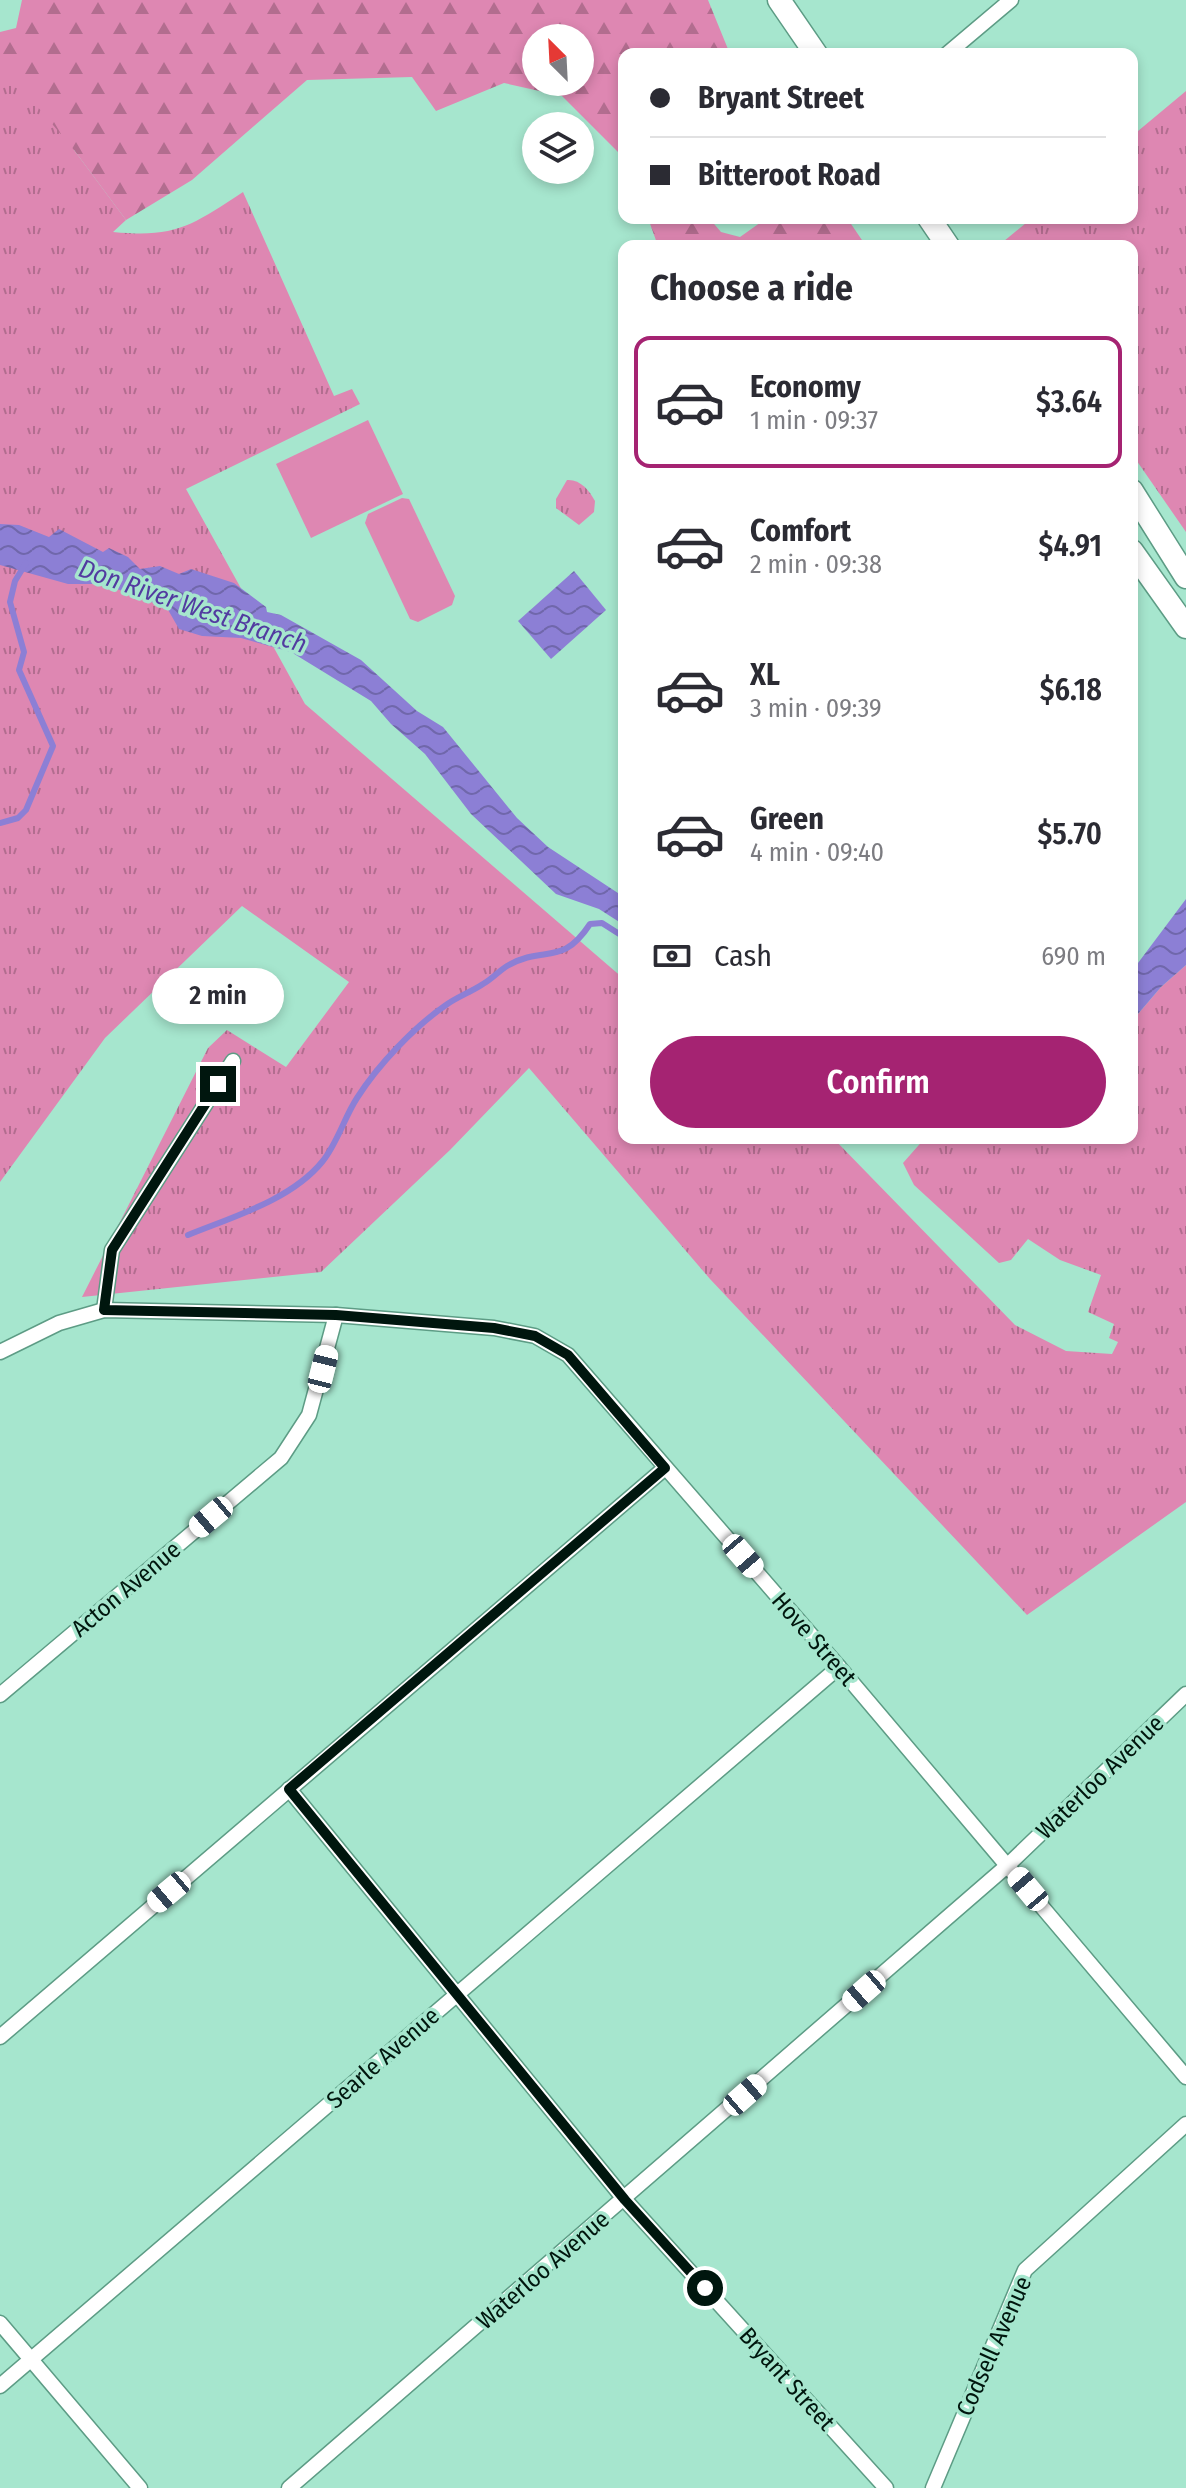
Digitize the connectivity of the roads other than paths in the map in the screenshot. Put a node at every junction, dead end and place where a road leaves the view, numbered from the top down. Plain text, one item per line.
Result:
1 (779, 0) edge
2 (1011, 0) edge
3 (812, 48) edge
4 (954, 48) edge
5 (1138, 501) edge
6 (1138, 559) edge
7 (1186, 577) edge
8 (1186, 627) edge
9 (233, 1061) dead end
10 (104, 1310) junction
11 (336, 1315) junction
12 (0, 1352) edge
13 (665, 1468) junction
14 (839, 1667) junction
15 (1186, 1694) edge
16 (0, 1695) edge
17 (289, 1789) junction
18 (1008, 1865) junction
19 (458, 1994) junction
20 (0, 2037) edge
21 (1186, 2077) edge
22 (1186, 2124) edge
23 (625, 2200) junction
24 (0, 2323) edge
25 (31, 2360) junction
26 (0, 2386) edge
27 (140, 2488) edge
28 (289, 2488) edge
29 (886, 2488) edge
30 (933, 2488) edge

1 - 3 main road
2 - 4 street
5 - 7 main road
6 - 8 main road
9 - 10 street
10 - 11 street, Hove Street
10 - 12 street, Hove Street
11 - 13 street, Hove Street
11 - 16 street, Acton Avenue
13 - 14 street, Hove Street
13 - 17 street
14 - 18 street, Hove Street
14 - 19 street, Searle Avenue
15 - 18 street, Waterloo Avenue
17 - 19 street, Bryant Street
17 - 20 street
18 - 21 street, Hove Street
18 - 23 street, Waterloo Avenue
19 - 23 street, Bryant Street
19 - 25 street, Searle Avenue
22 - 30 street, Codsell Avenue
23 - 28 street, Waterloo Avenue
23 - 29 street, Bryant Street
24 - 25 street
25 - 26 street, Searle Avenue
25 - 27 street

